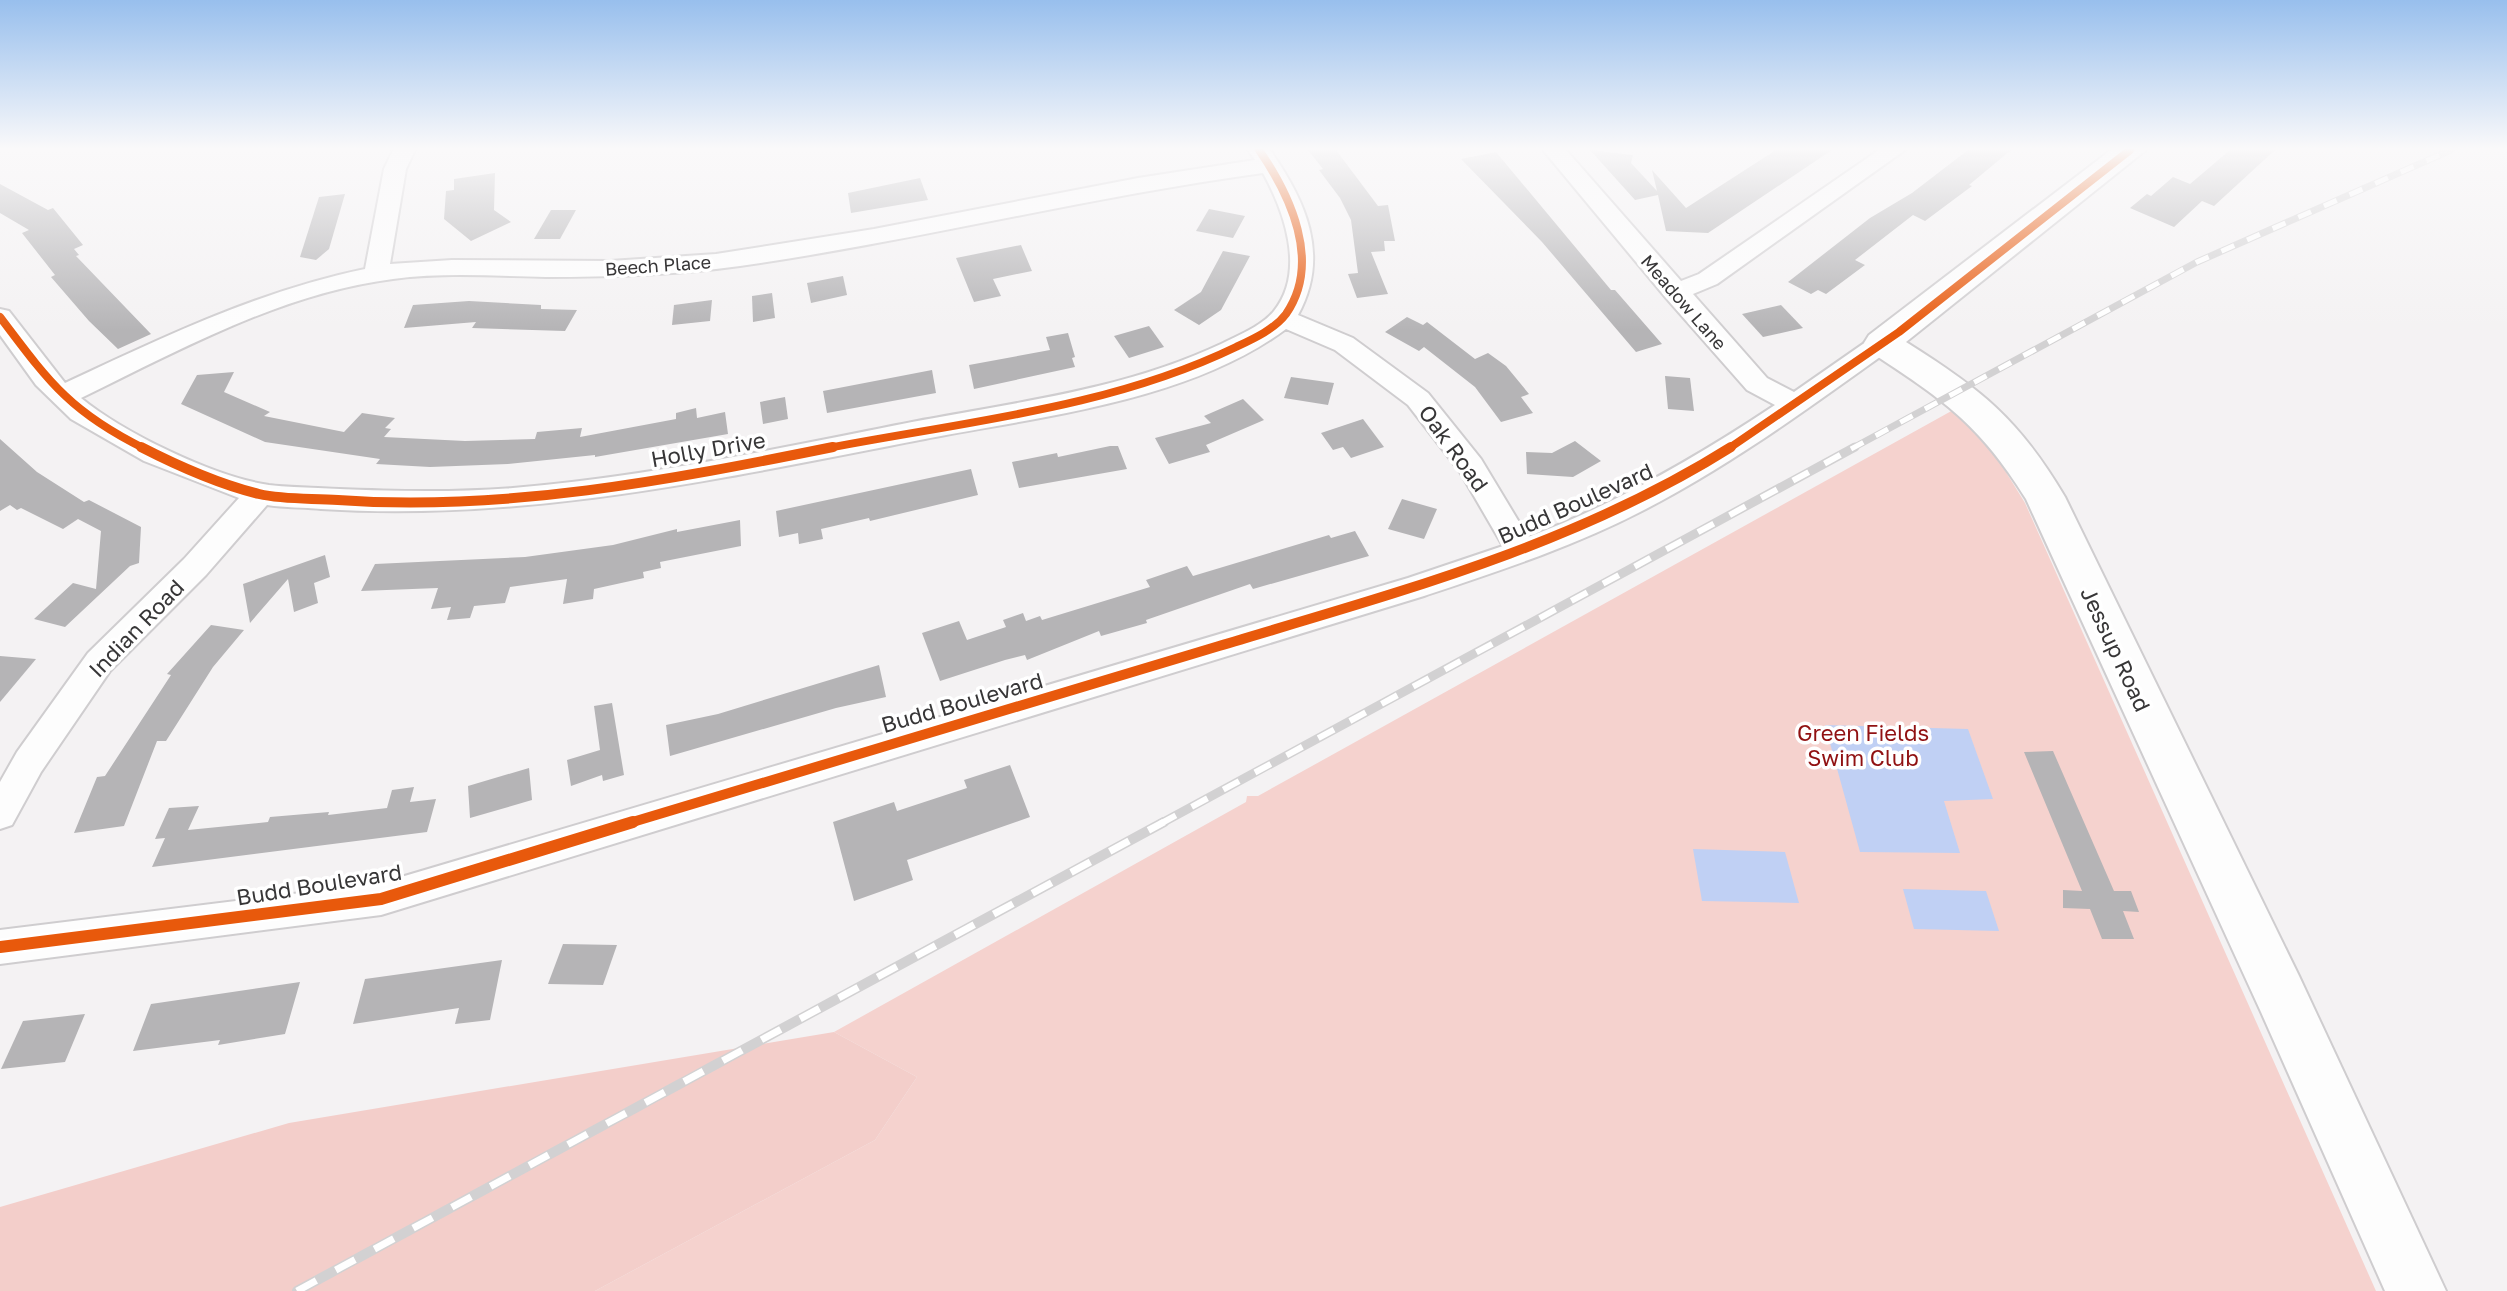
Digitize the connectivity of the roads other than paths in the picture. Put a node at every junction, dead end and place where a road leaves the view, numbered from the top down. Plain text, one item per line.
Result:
1 (388, 210) edge
2 (1010, 210) edge
3 (1289, 210) edge
4 (1605, 210) edge
5 (1807, 210) edge
6 (2053, 210) edge
7 (376, 274) junction
8 (1675, 293) junction
9 (0, 317) edge
10 (1283, 318) junction
11 (1882, 343) junction
12 (62, 396) junction
13 (1795, 404) junction
14 (260, 494) junction
15 (1522, 552) junction
16 (0, 814) edge
17 (0, 947) edge
18 (2416, 1291) edge

1 - 7 street
2 - 7 street, Beech Place
3 - 10 street
4 - 8 street, Meadow Lane
5 - 8 street
6 - 11 street
7 - 12 street, Beech Place
8 - 13 street, Meadow Lane
9 - 12 street, Holly Drive
10 - 14 street, Holly Drive
10 - 15 street, Oak Road
11 - 13 street, Budd Boulevard
11 - 18 street, Jessup Road
12 - 14 street, Holly Drive
13 - 15 street, Budd Boulevard
14 - 16 street, Indian Road
15 - 17 street, Budd Boulevard

